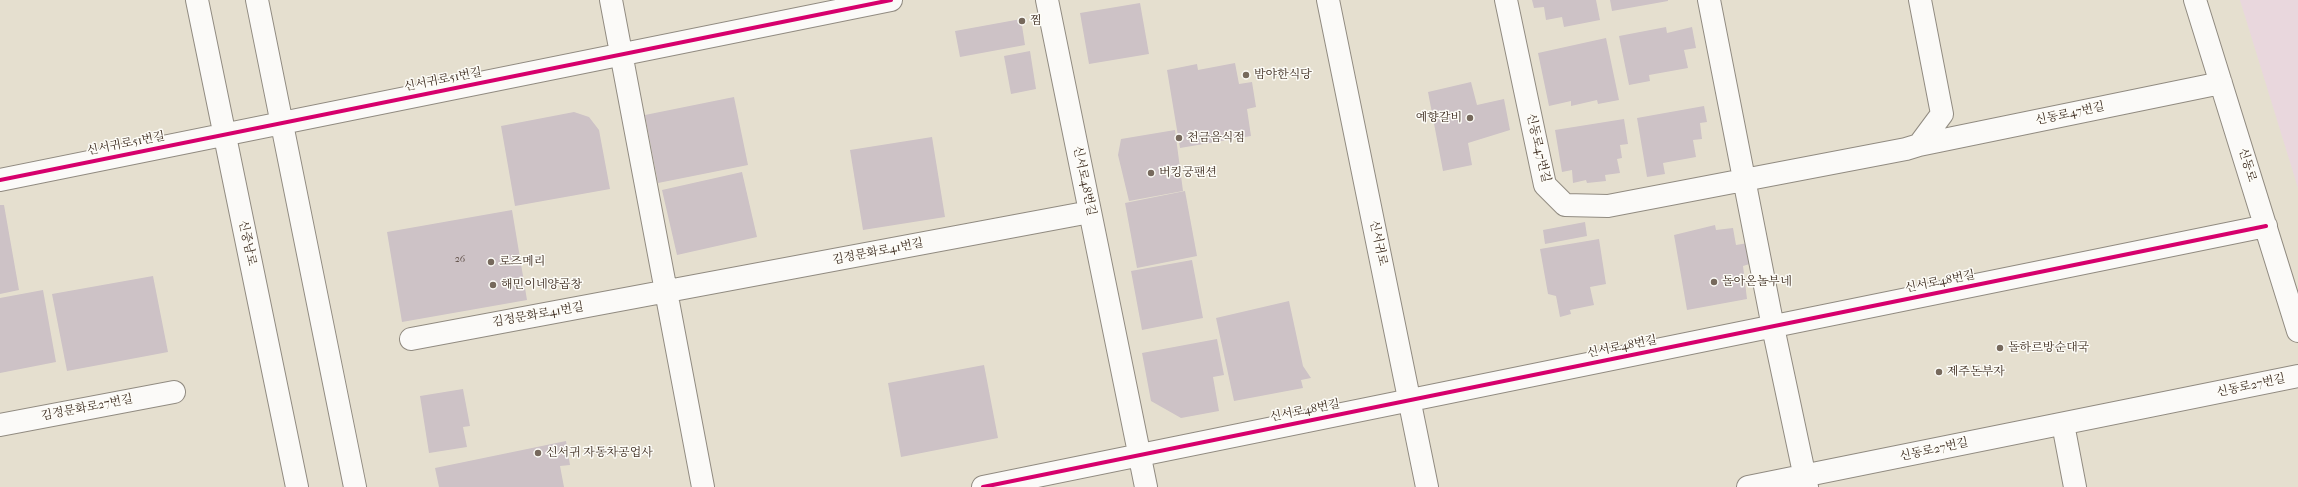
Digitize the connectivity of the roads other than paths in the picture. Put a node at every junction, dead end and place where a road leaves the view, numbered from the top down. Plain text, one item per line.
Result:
1 (197, 0) edge
2 (257, 0) edge
3 (611, 0) edge
4 (891, 0) edge
5 (1047, 0) edge
6 (1328, 0) edge
7 (1506, 0) edge
8 (1709, 0) edge
9 (1920, 0) edge
10 (2196, 0) edge
11 (621, 54) junction
12 (2221, 83) junction
13 (282, 123) junction
14 (225, 134) junction
15 (1919, 145) junction
16 (0, 180) edge
17 (1744, 181) junction
18 (1090, 212) junction
19 (2266, 226) junction
20 (665, 292) junction
21 (1773, 327) junction
22 (2298, 331) edge
23 (411, 339) dead end
24 (2298, 376) edge
25 (174, 392) dead end
26 (1410, 400) junction
27 (2062, 424) junction
28 (0, 425) edge
29 (1140, 455) junction
30 (1806, 482) edge
31 (297, 487) edge
32 (355, 487) edge
33 (703, 487) edge
34 (983, 487) edge
35 (1146, 487) edge
36 (1427, 487) edge
37 (1748, 487) edge
38 (2075, 487) edge

1 - 14 street, 신중남로
2 - 13 street
3 - 11 street
4 - 11 street, 신서귀로51번길
5 - 18 street, 신서로48번길
6 - 26 street, 신서귀로
7 - 17 street, 신동로47번길
8 - 17 street
9 - 15 street
10 - 12 street, 신동로
11 - 13 street, 신서귀로51번길
11 - 20 street
12 - 15 street, 신동로47번길
12 - 19 street, 신동로
13 - 14 street, 신서귀로51번길
13 - 32 street
14 - 16 street, 신서귀로51번길
14 - 31 street, 신중남로
15 - 17 street, 신동로47번길
17 - 21 street
18 - 20 street, 김정문화로41번길
18 - 29 street, 신서로48번길
19 - 21 street, 신서로48번길
19 - 22 street, 신동로
20 - 23 street, 김정문화로41번길
20 - 33 street
21 - 26 street, 신서로48번길
21 - 30 street
24 - 27 street, 신동로27번길
25 - 28 street, 김정문화로27번길
26 - 29 street, 신서로48번길
26 - 36 street, 신서귀로
27 - 30 street, 신동로27번길
27 - 38 street
29 - 34 street, 신서로48번길
29 - 35 street, 신서로48번길
30 - 37 street, 신동로27번길

